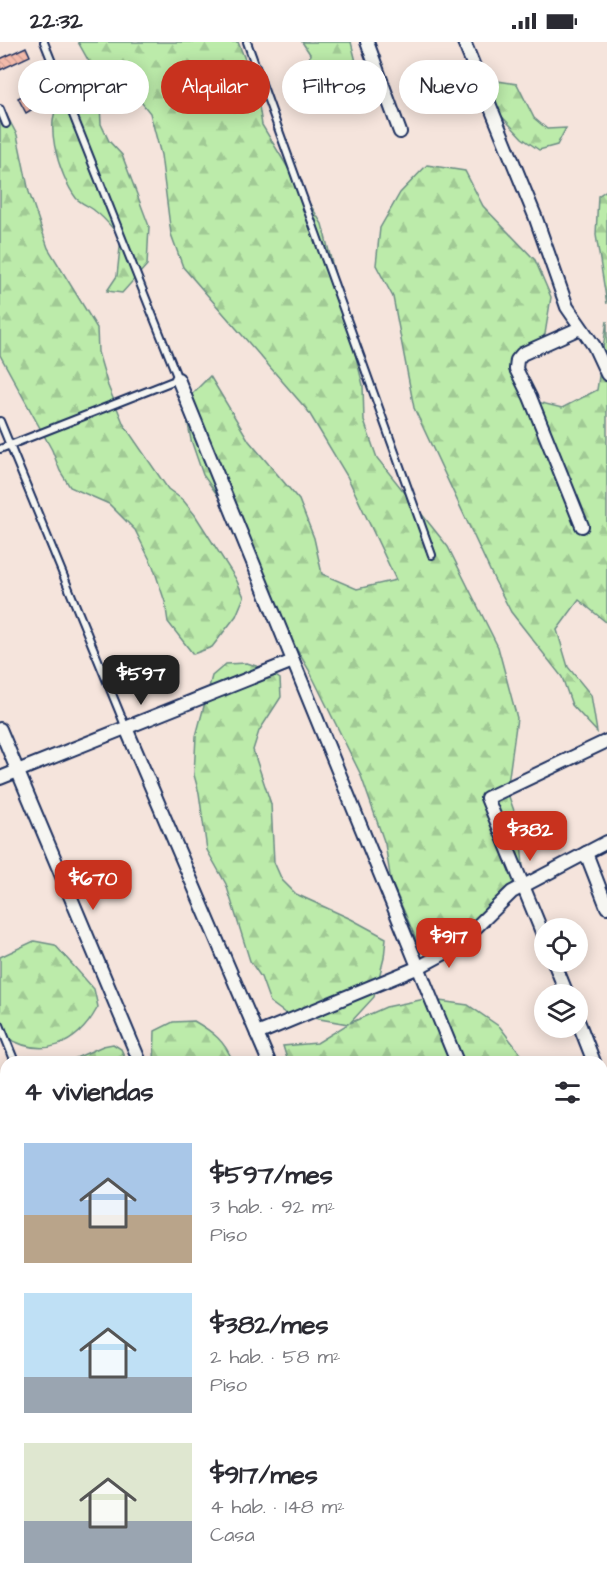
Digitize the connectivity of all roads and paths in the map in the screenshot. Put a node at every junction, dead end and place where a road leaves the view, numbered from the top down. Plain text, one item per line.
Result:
1 (44, 42) edge
2 (247, 42) edge
3 (367, 42) edge
4 (464, 42) edge
5 (0, 109) edge
6 (6, 124) dead end
7 (400, 132) dead end
8 (580, 328) junction
9 (607, 374) edge
10 (178, 379) junction
11 (0, 421) edge
12 (10, 445) junction
13 (0, 449) edge
14 (582, 526) dead end
15 (432, 555) dead end
16 (293, 661) junction
17 (126, 728) junction
18 (0, 729) edge
19 (607, 741) edge
20 (18, 771) junction
21 (0, 778) edge
22 (607, 842) edge
23 (586, 853) junction
24 (524, 886) junction
25 (607, 906) edge
26 (537, 918) edge
27 (419, 967) junction
28 (0, 1025) edge
29 (257, 1034) junction
30 (585, 1038) edge
31 (13, 1056) edge
32 (137, 1056) edge
33 (266, 1056) edge
34 (455, 1056) edge
35 (592, 1056) edge

1 - 10 lane
2 - 15 lane
3 - 7 street
4 - 8 street
5 - 6 lane
8 - 9 street
8 - 14 street
10 - 12 lane
10 - 16 street
11 - 12 lane
12 - 13 lane
12 - 17 lane
16 - 17 street
16 - 27 street
17 - 20 street
17 - 29 street
18 - 20 street
19 - 24 street
20 - 21 street
20 - 32 street
22 - 23 street
23 - 24 street
23 - 25 street
24 - 26 street
24 - 27 street
27 - 29 street
27 - 34 street
28 - 31 lane
29 - 33 street
30 - 35 street

